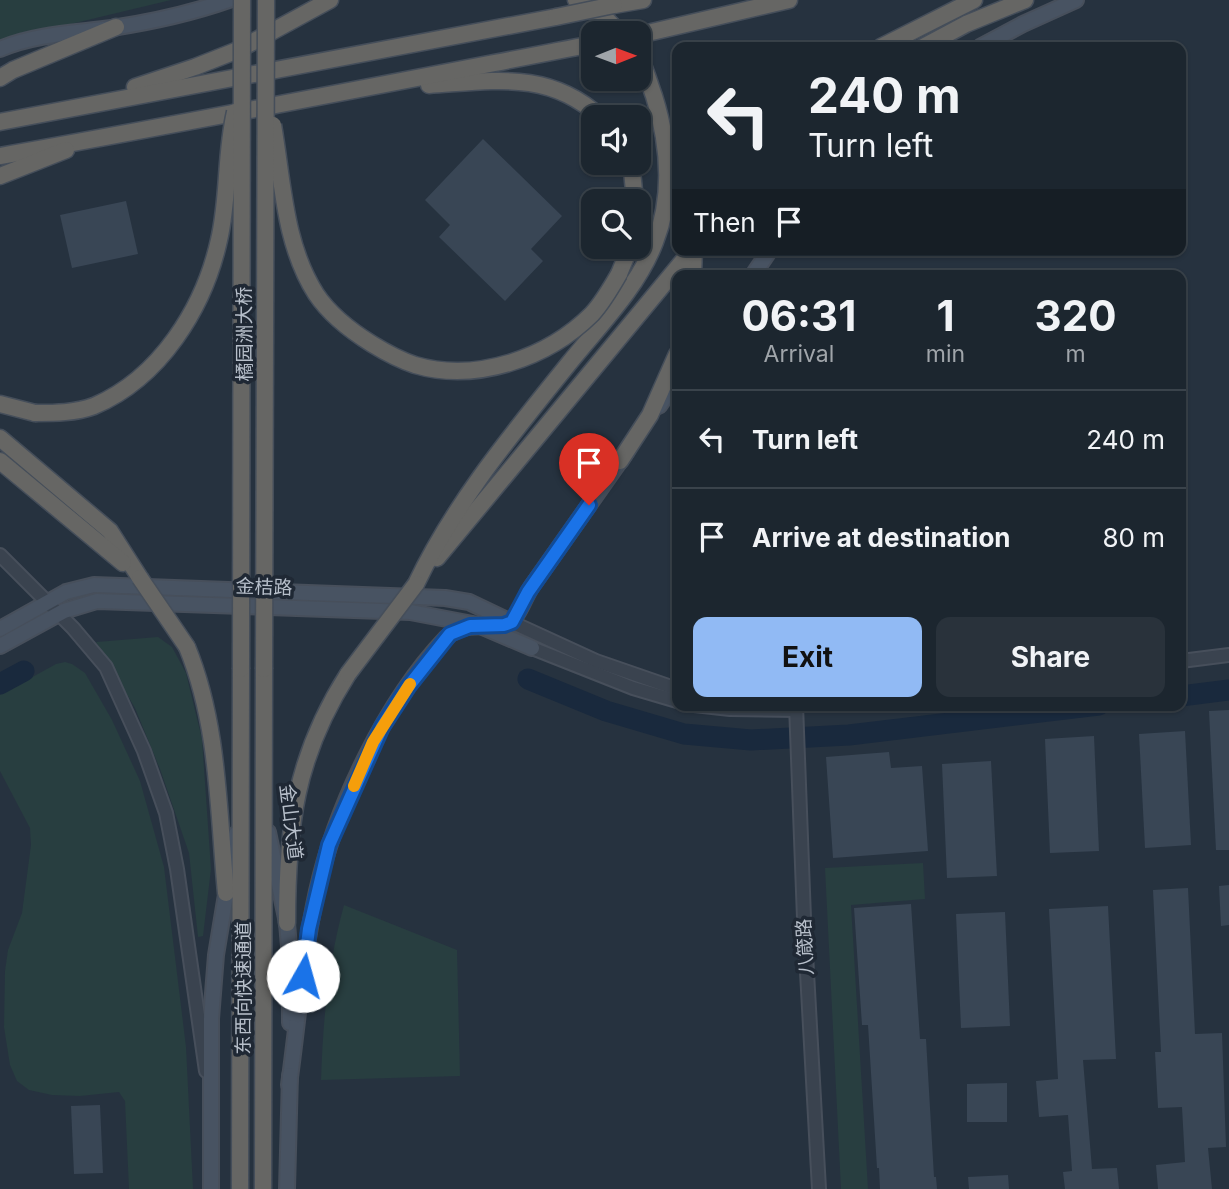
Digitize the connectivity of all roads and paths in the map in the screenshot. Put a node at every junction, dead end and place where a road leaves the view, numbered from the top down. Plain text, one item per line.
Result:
1 (229, 0) edge
2 (242, 0) edge
3 (266, 0) edge
4 (330, 0) edge
5 (576, 0) edge
6 (643, 0) edge
7 (789, 0) edge
8 (974, 0) edge
9 (1025, 0) edge
10 (1076, 0) edge
11 (608, 21) edge
12 (116, 27) junction
13 (651, 32) edge
14 (891, 42) edge
15 (932, 42) edge
16 (989, 42) edge
17 (581, 46) edge
18 (0, 49) edge
19 (0, 78) edge
20 (651, 78) edge
21 (242, 86) junction
22 (266, 86) junction
23 (374, 88) junction
24 (651, 89) edge
25 (584, 105) edge
26 (4, 121) edge
27 (672, 136) edge
28 (92, 140) junction
29 (0, 156) edge
30 (0, 176) edge
31 (688, 256) edge
32 (625, 259) edge
33 (676, 270) edge
34 (672, 275) edge
35 (672, 365) edge
36 (672, 387) edge
37 (0, 404) edge
38 (0, 438) edge
39 (0, 461) edge
40 (620, 461) junction
41 (0, 555) edge
42 (140, 578) junction
43 (416, 584) junction
44 (46, 603) junction
45 (60, 614) junction
46 (512, 622) junction
47 (478, 625) junction
48 (0, 629) edge
49 (0, 646) edge
50 (532, 648) joint
51 (1229, 655) edge
52 (1186, 660) edge
53 (264, 669) joint
54 (672, 687) edge
55 (672, 700) edge
56 (796, 711) edge
57 (264, 787) junction
58 (241, 788) junction
59 (226, 892) junction
60 (287, 923) junction
61 (289, 1085) junction
62 (210, 1098) junction
63 (211, 1189) edge
64 (240, 1189) edge
65 (263, 1189) edge
66 (287, 1189) edge
67 (819, 1189) edge

1 - 12 main road
2 - 21 highway, 橘园洲大桥, bridge
3 - 22 highway, 橘园洲大桥, bridge
4 - 26 highway
5 - 11 highway
6 - 26 highway, bridge
7 - 13 highway
8 - 14 highway
9 - 15 highway
10 - 16 main road
12 - 18 main road
12 - 19 highway
17 - 23 highway
20 - 27 highway
21 - 37 highway, bridge
21 - 58 highway, 橘园洲大桥, bridge
22 - 32 highway, bridge
22 - 53 highway, 橘园洲大桥, bridge
23 - 25 highway
23 - 28 highway
24 - 43 highway
28 - 29 highway
28 - 30 highway
31 - 33 highway
34 - 43 highway
35 - 40 highway
36 - 40 main road
38 - 42 highway
39 - 42 highway
40 - 46 main road
41 - 44 street
42 - 59 highway, bridge
43 - 60 highway, bridge
44 - 45 street
44 - 46 main road
44 - 48 main road
45 - 47 main road, 金桔路
45 - 49 main road, 金桔路
45 - 62 street
46 - 47 main road
46 - 54 street
47 - 50 main road, 金桔路
47 - 61 main road
50 - 55 street
51 - 52 street
53 - 57 highway, 金山大道
56 - 67 street, 八箴路
57 - 60 main road, 金山大道
57 - 65 highway, 东西向快速通道
58 - 59 main road
58 - 64 highway, 东西向快速通道
59 - 62 main road
60 - 61 main road, 金山大道
61 - 66 main road, 金山大道
62 - 63 main road

